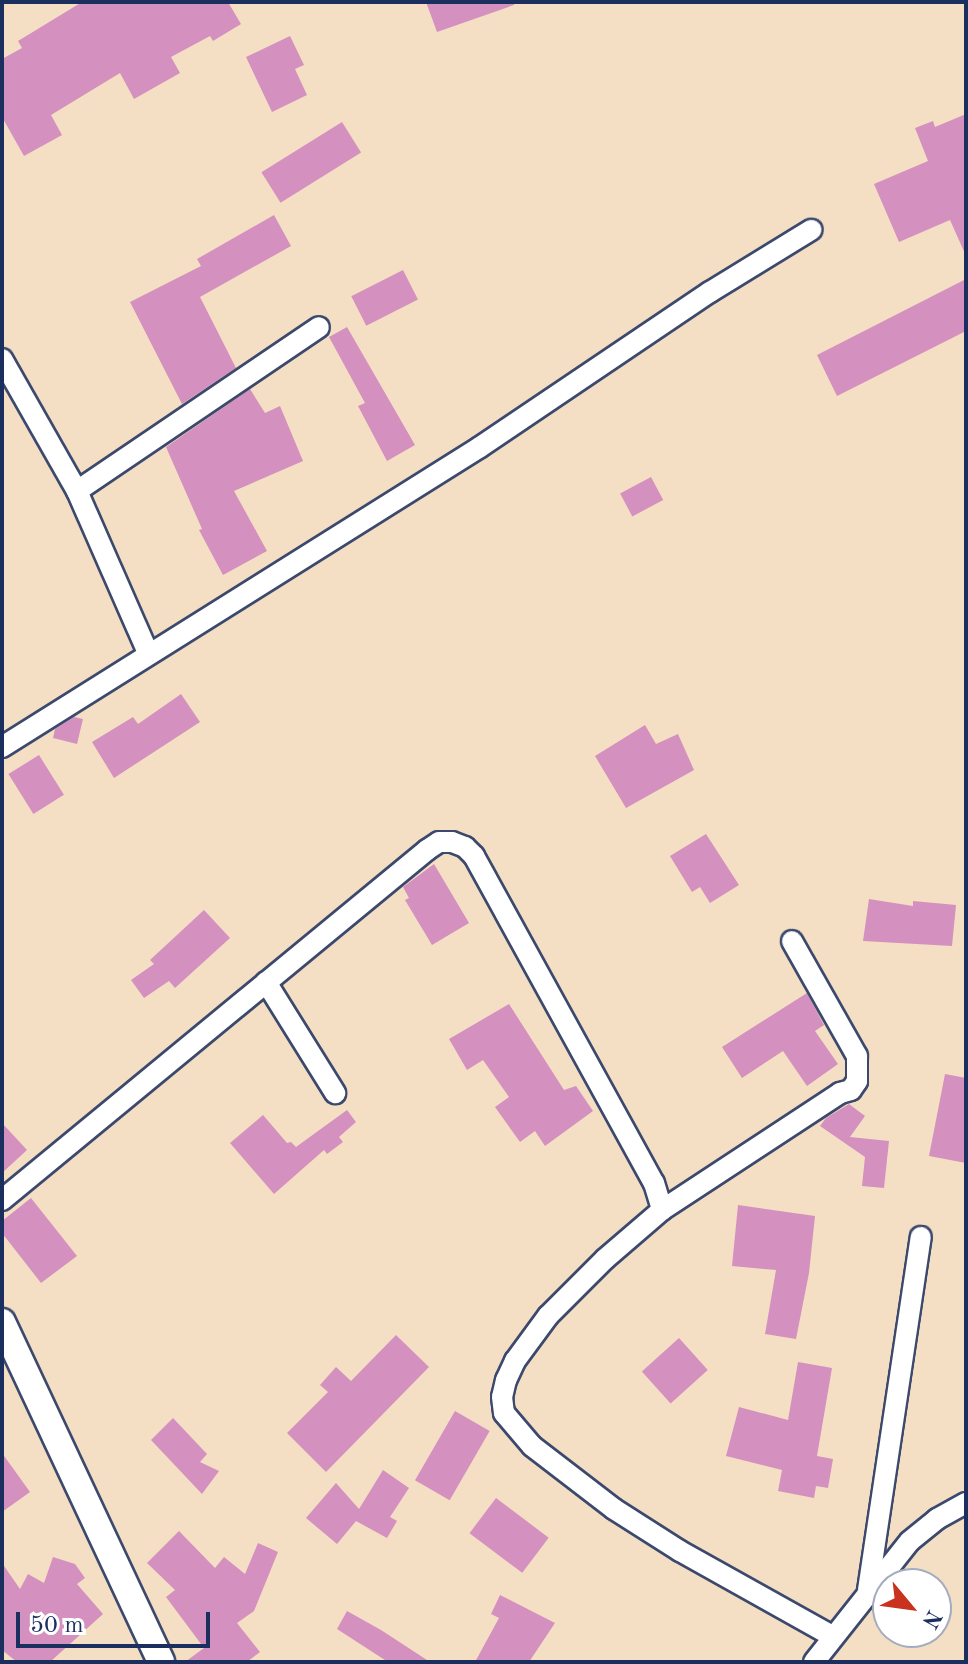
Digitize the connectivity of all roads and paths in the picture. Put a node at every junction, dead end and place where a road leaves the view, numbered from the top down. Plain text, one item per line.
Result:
1 (811, 230) dead end
2 (319, 327) dead end
3 (2, 359) edge
4 (77, 491) junction
5 (148, 653) junction
6 (2, 747) edge
7 (792, 941) dead end
8 (266, 982) junction
9 (335, 1093) dead end
10 (2, 1200) edge
11 (662, 1210) junction
12 (921, 1237) dead end
13 (2, 1322) edge
14 (966, 1503) edge
15 (868, 1590) junction
16 (832, 1636) junction
17 (161, 1662) edge
18 (814, 1662) edge

1 - 5 street
2 - 4 street
3 - 4 street
4 - 5 street
5 - 6 street
7 - 11 street
8 - 9 street
8 - 10 street
8 - 11 street
11 - 16 street
12 - 15 street
13 - 17 street
14 - 15 street
15 - 16 street
16 - 18 street

